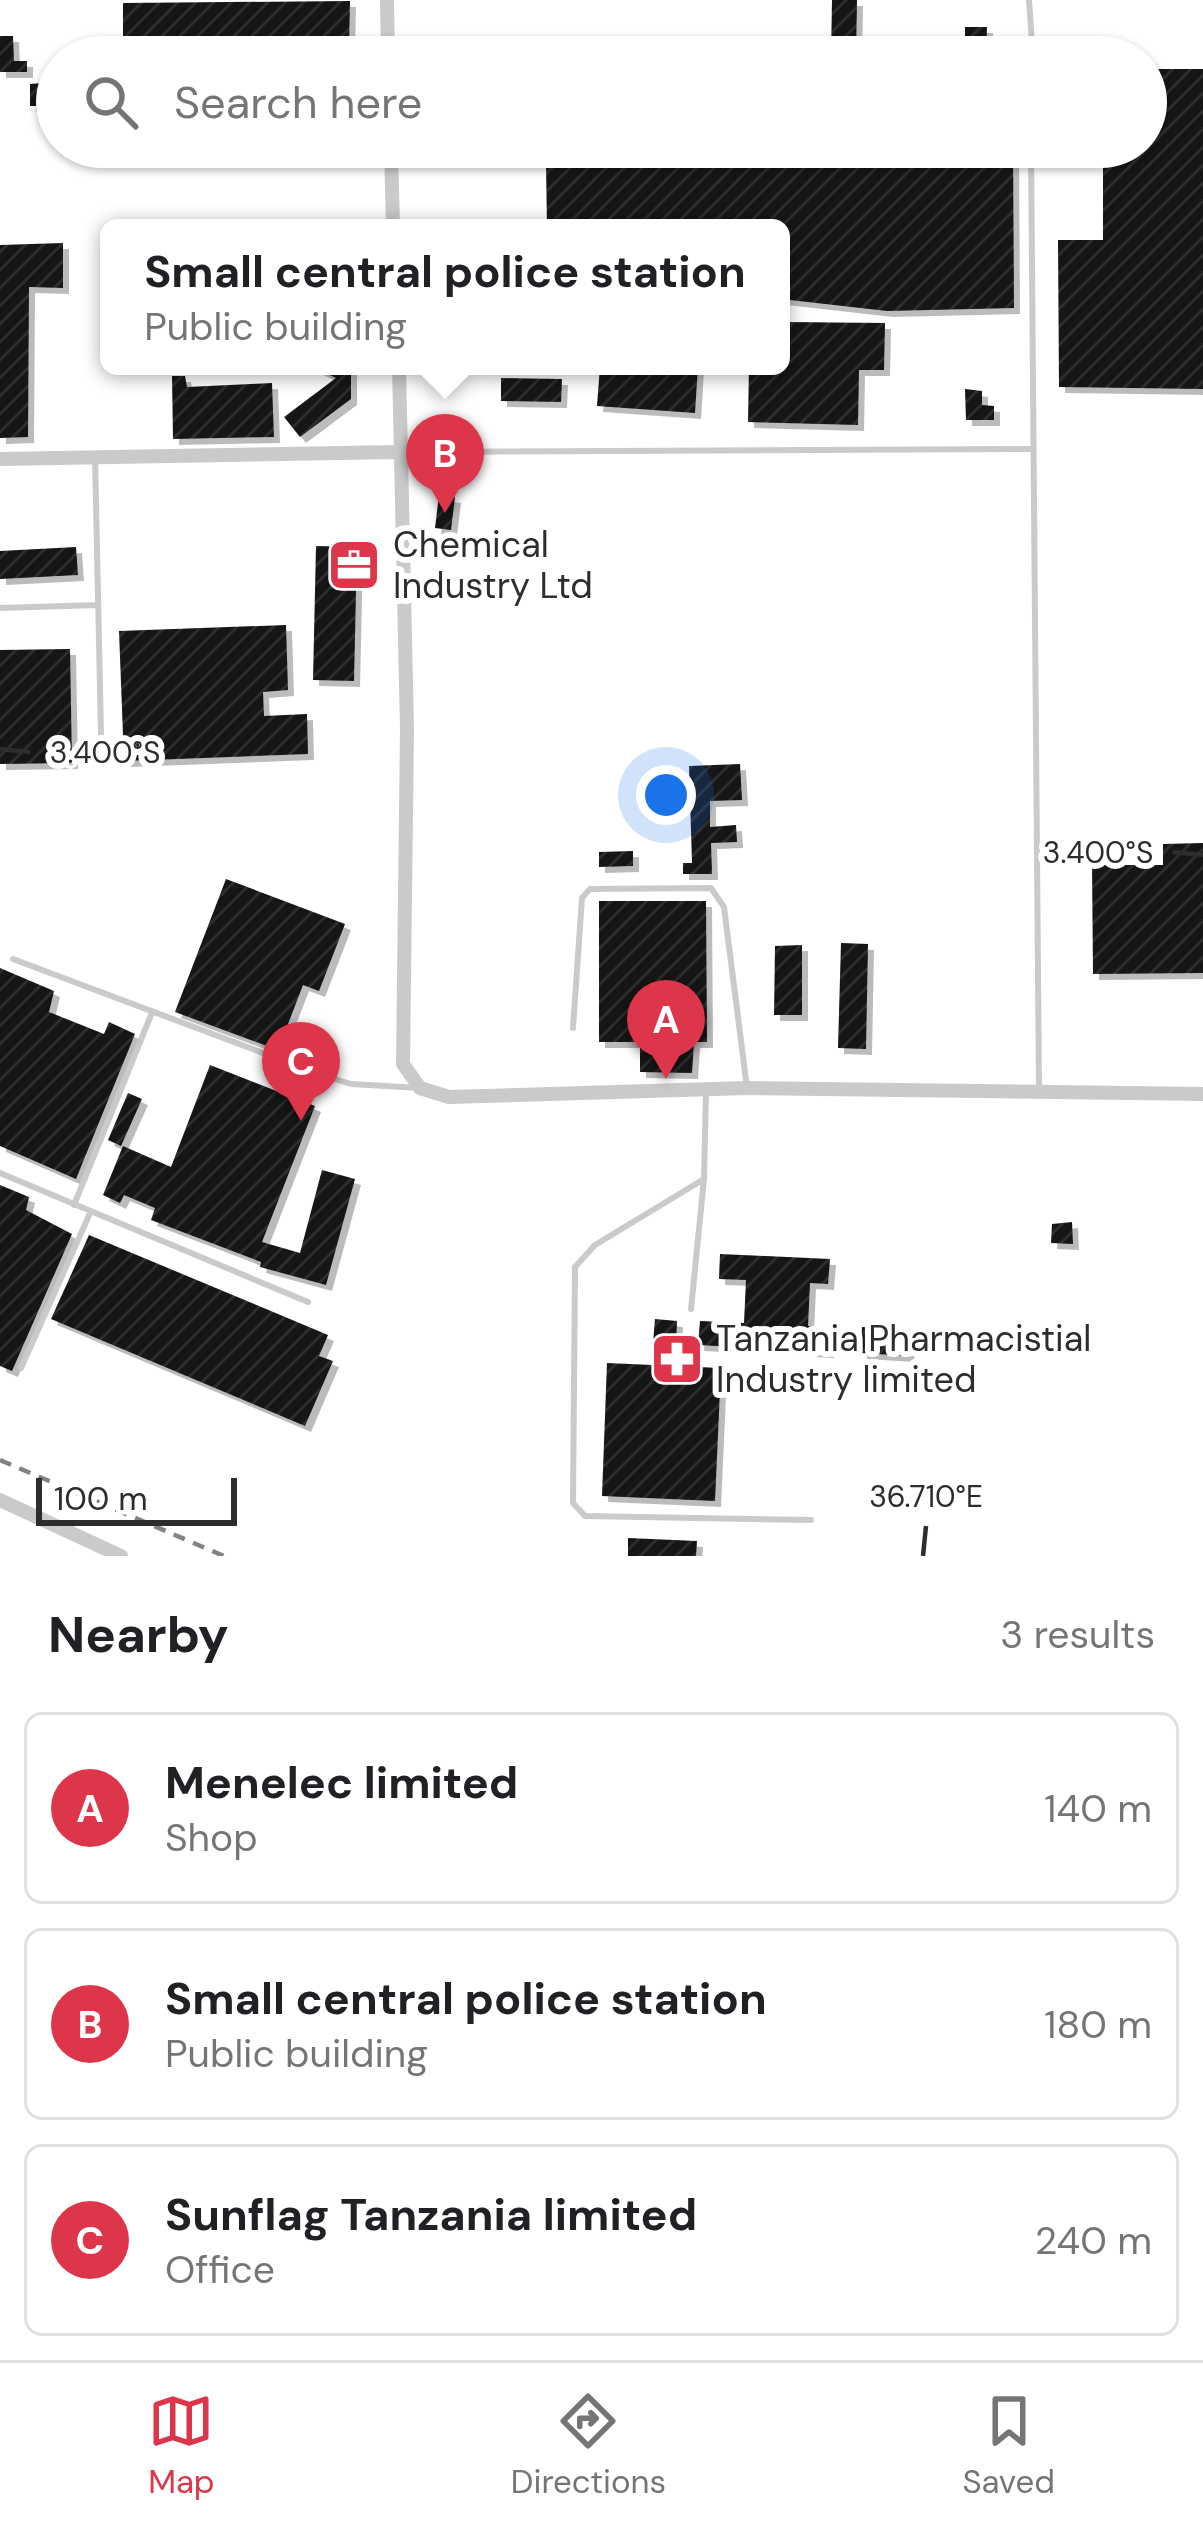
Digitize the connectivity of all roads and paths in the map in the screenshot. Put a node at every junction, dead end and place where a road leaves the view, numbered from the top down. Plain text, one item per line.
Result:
1 (387, 0) edge
2 (1028, 0) edge
3 (388, 36) edge
4 (1031, 36) edge
5 (392, 168) edge
6 (1031, 168) edge
7 (394, 219) edge
8 (399, 375) edge
9 (1033, 449) junction
10 (397, 452) junction
11 (94, 457) junction
12 (0, 459) edge
13 (98, 605) junction
14 (0, 608) edge
15 (101, 734) dead end
16 (13, 959) dead end
17 (152, 1016) junction
18 (573, 1028) dead end
19 (420, 1088) junction
20 (747, 1088) junction
21 (706, 1090) junction
22 (1039, 1091) junction
23 (1203, 1094) edge
24 (0, 1173) edge
25 (704, 1179) junction
26 (74, 1205) junction
27 (90, 1212) junction
28 (308, 1302) dead end
29 (691, 1309) dead end
30 (21, 1368) dead end
31 (0, 1500) edge
32 (811, 1520) dead end
33 (121, 1556) edge

1 - 3 street
2 - 4 lane
5 - 7 street
6 - 9 lane
8 - 10 street
9 - 10 lane
9 - 22 lane
10 - 11 street
10 - 19 street
11 - 12 street
11 - 13 lane
13 - 14 lane
13 - 15 lane
16 - 17 lane
17 - 19 lane
17 - 26 lane
18 - 20 lane
19 - 21 street
20 - 21 street
20 - 22 street
21 - 25 lane
22 - 23 street
24 - 26 lane
25 - 29 lane
25 - 32 lane
26 - 27 lane
27 - 28 lane
27 - 30 lane
31 - 33 street

